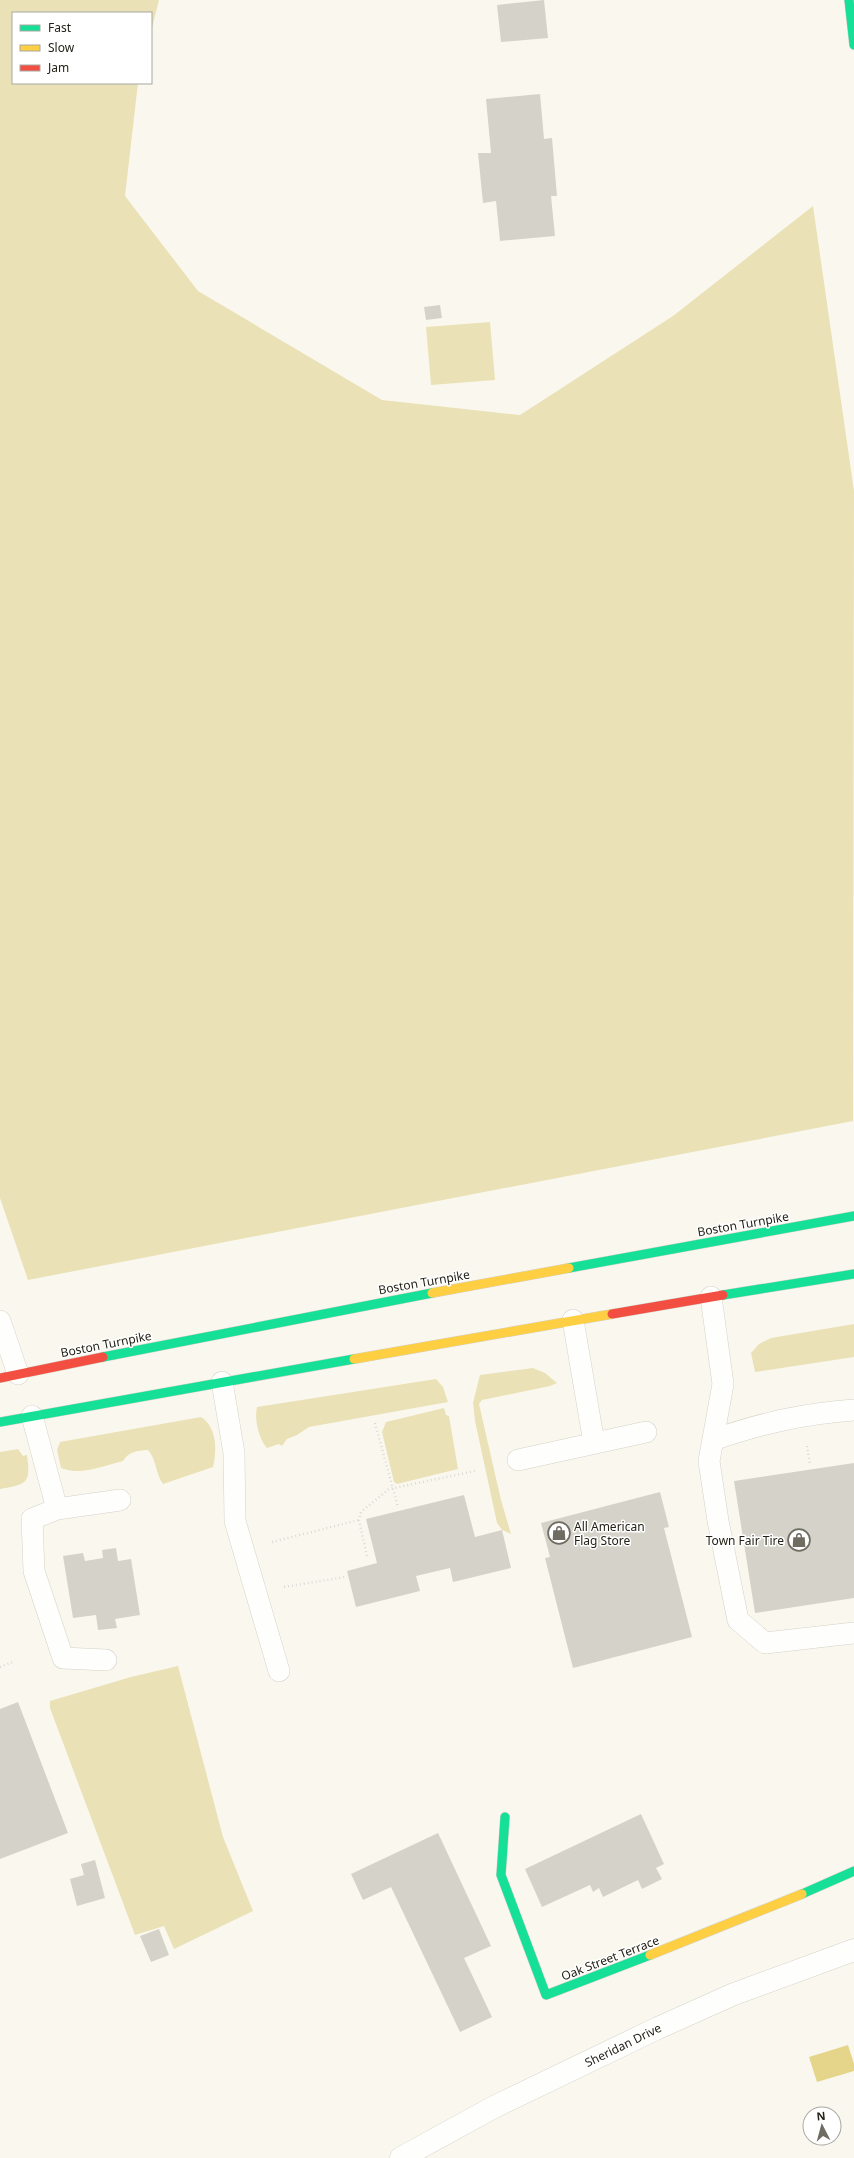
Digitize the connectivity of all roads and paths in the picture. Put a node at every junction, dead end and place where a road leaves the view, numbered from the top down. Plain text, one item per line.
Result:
1 (849, 0) edge
2 (854, 1) edge
3 (854, 45) edge
4 (854, 1216) edge
5 (854, 1274) edge
6 (712, 1297) junction
7 (573, 1320) junction
8 (0, 1321) edge
9 (9, 1376) edge
10 (222, 1382) junction
11 (854, 1410) edge
12 (32, 1416) junction
13 (0, 1422) edge
14 (376, 1423) dead end
15 (646, 1432) dead end
16 (713, 1440) junction
17 (594, 1443) junction
18 (518, 1460) dead end
19 (475, 1471) dead end
20 (393, 1488) junction
21 (120, 1500) dead end
22 (398, 1507) dead end
23 (57, 1509) junction
24 (359, 1520) junction
25 (244, 1549) junction
26 (367, 1556) dead end
27 (345, 1577) dead end
28 (256, 1592) junction
29 (854, 1634) edge
30 (106, 1660) dead end
31 (13, 1662) dead end
32 (0, 1667) edge
33 (279, 1671) dead end
34 (504, 1817) dead end
35 (854, 1871) edge
36 (854, 1950) edge
37 (401, 2158) edge

1 - 2 street
1 - 3 main road
4 - 9 main road, Boston Turnpike
5 - 6 main road
6 - 7 main road
6 - 16 lane
7 - 10 main road
7 - 17 lane
8 - 9 lane
10 - 12 main road
10 - 25 lane
11 - 16 lane
12 - 13 main road
12 - 23 lane
14 - 20 path
15 - 17 lane
16 - 29 lane
17 - 18 lane
19 - 20 path
20 - 22 path
20 - 24 path
21 - 23 lane
23 - 30 lane
24 - 25 path
24 - 26 path
25 - 28 lane
27 - 28 path
28 - 33 lane
31 - 32 path
34 - 35 main road, Oak Street Terrace
36 - 37 street, Sheridan Drive

